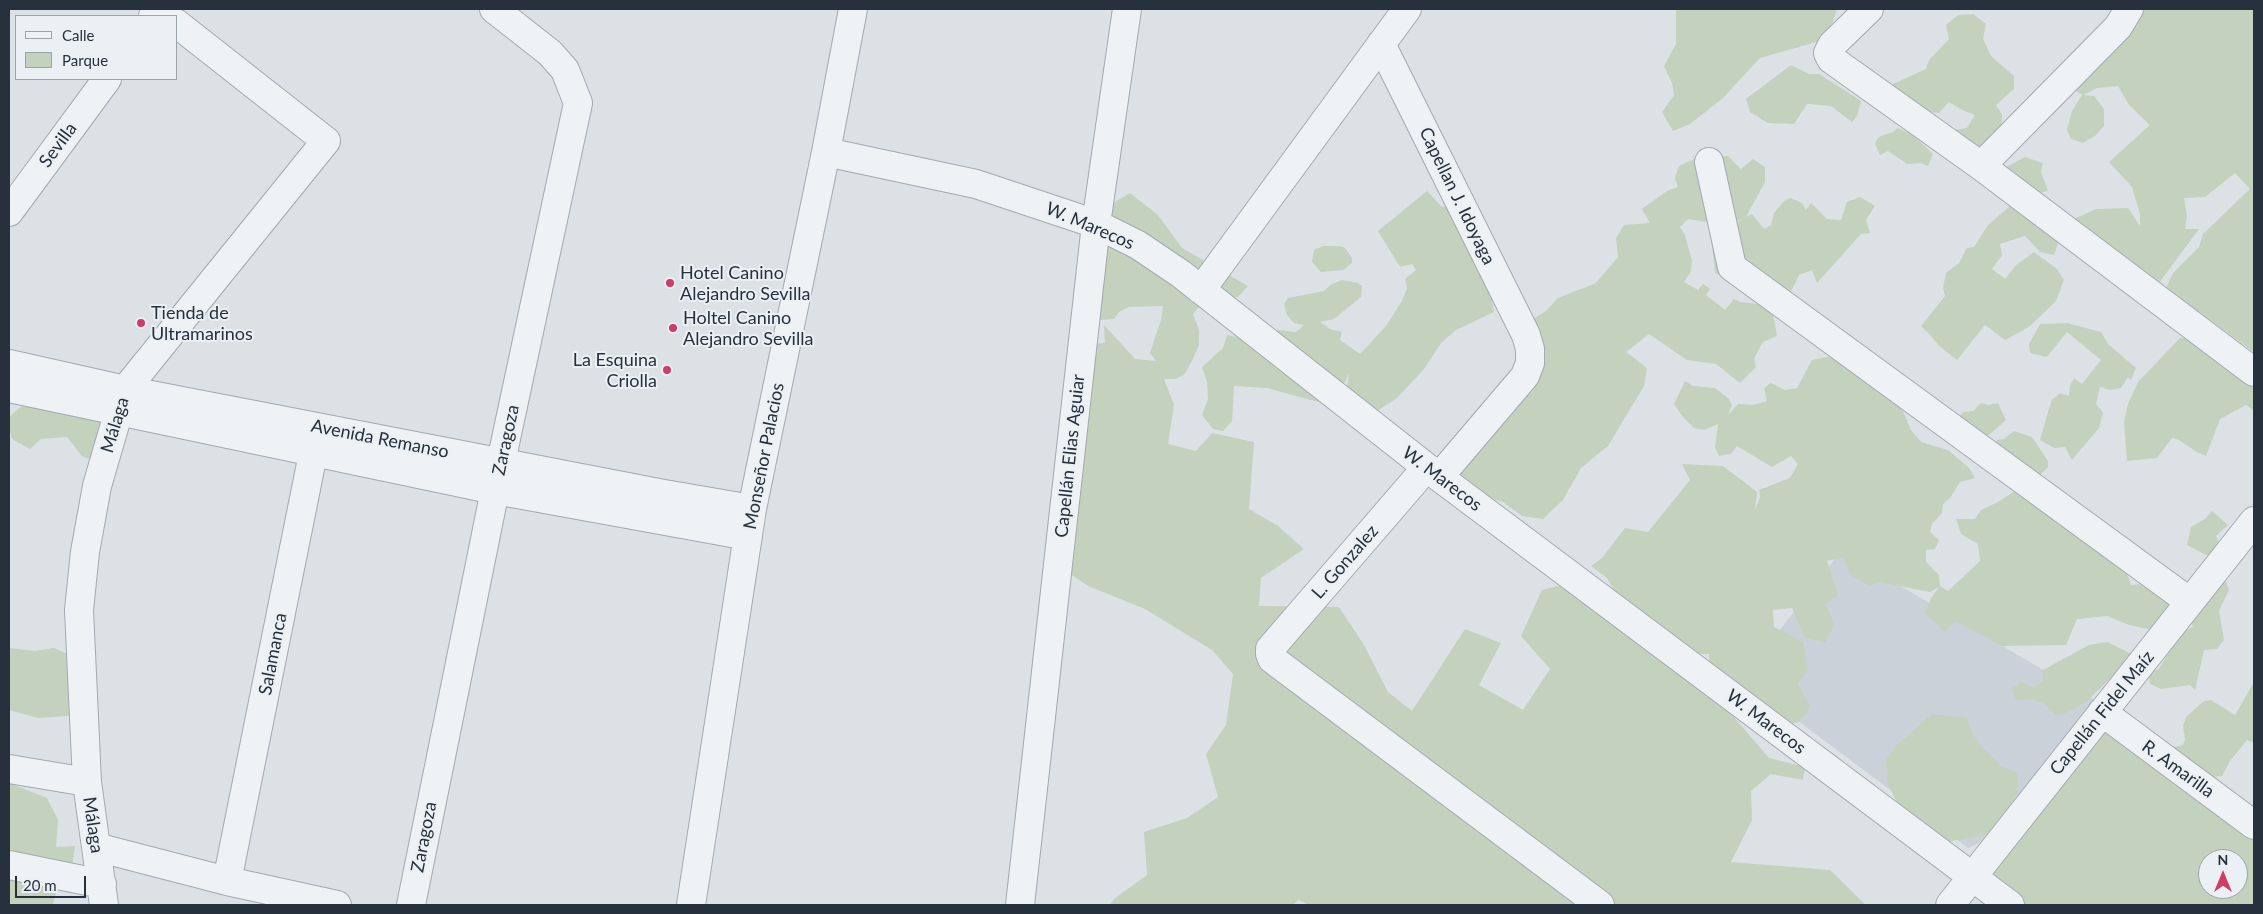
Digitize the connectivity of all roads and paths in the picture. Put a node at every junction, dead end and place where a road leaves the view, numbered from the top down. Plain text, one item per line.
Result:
1 (494, 9) edge
2 (853, 9) edge
3 (1127, 9) edge
4 (1406, 9) edge
5 (1869, 9) edge
6 (2128, 9) edge
7 (178, 25) edge
8 (1381, 44) junction
9 (106, 80) edge
10 (826, 152) junction
11 (1709, 162) dead end
12 (1981, 166) junction
13 (9, 212) edge
14 (1096, 224) junction
15 (1201, 290) junction
16 (1530, 350) joint
17 (9, 364) edge
18 (2254, 372) edge
19 (9, 388) edge
20 (123, 401) junction
21 (316, 439) junction
22 (501, 463) junction
23 (1433, 472) junction
24 (495, 490) junction
25 (752, 509) junction
26 (748, 536) junction
27 (2250, 536) edge
28 (2190, 602) junction
29 (2102, 712) junction
30 (9, 769) edge
31 (87, 782) junction
32 (2254, 825) edge
33 (96, 847) junction
34 (9, 865) edge
35 (1972, 876) junction
36 (228, 881) junction
37 (103, 895) edge
38 (337, 905) edge
39 (410, 905) edge
40 (691, 905) edge
41 (1020, 905) edge
42 (1600, 905) edge
43 (1950, 905) edge
44 (2010, 905) edge

1 - 22 street, Zaragoza
2 - 10 street, Monseñor Palacios
3 - 14 street, Capellán Elias Aguiar
4 - 8 street
5 - 12 street
6 - 12 street
7 - 20 street, Málaga
8 - 15 street
8 - 16 street, Capellan J. Idoyaga
9 - 13 street, Sevilla
10 - 14 street, W. Marecos
10 - 25 street, Monseñor Palacios
11 - 28 street
12 - 18 street
14 - 15 street, W. Marecos
14 - 41 street, Capellán Elias Aguiar
15 - 23 street, W. Marecos
16 - 23 street, L. Gonzalez
17 - 20 street, Avenida Remanso
19 - 20 street, Avenida Remanso
20 - 21 street, Avenida Remanso
20 - 31 street, Málaga
21 - 22 street, Avenida Remanso
21 - 24 street, Avenida Remanso
21 - 36 street, Salamanca
22 - 24 street, Zaragoza
22 - 25 street, Avenida Remanso
23 - 35 street, W. Marecos
23 - 42 street, L. Gonzalez
24 - 26 street, Avenida Remanso
24 - 39 street, Zaragoza
25 - 26 street, Monseñor Palacios
26 - 40 street, Monseñor Palacios
27 - 28 street, Capellán Fidel Maíz
28 - 29 street, Capellán Fidel Maíz
29 - 32 street, R. Amarilla
29 - 35 street, Capellán Fidel Maíz
30 - 31 street
31 - 33 street, Málaga
33 - 36 street
33 - 37 street, Málaga
34 - 37 street
35 - 43 street, Capellán Fidel Maíz
35 - 44 street, W. Marecos
36 - 38 street

